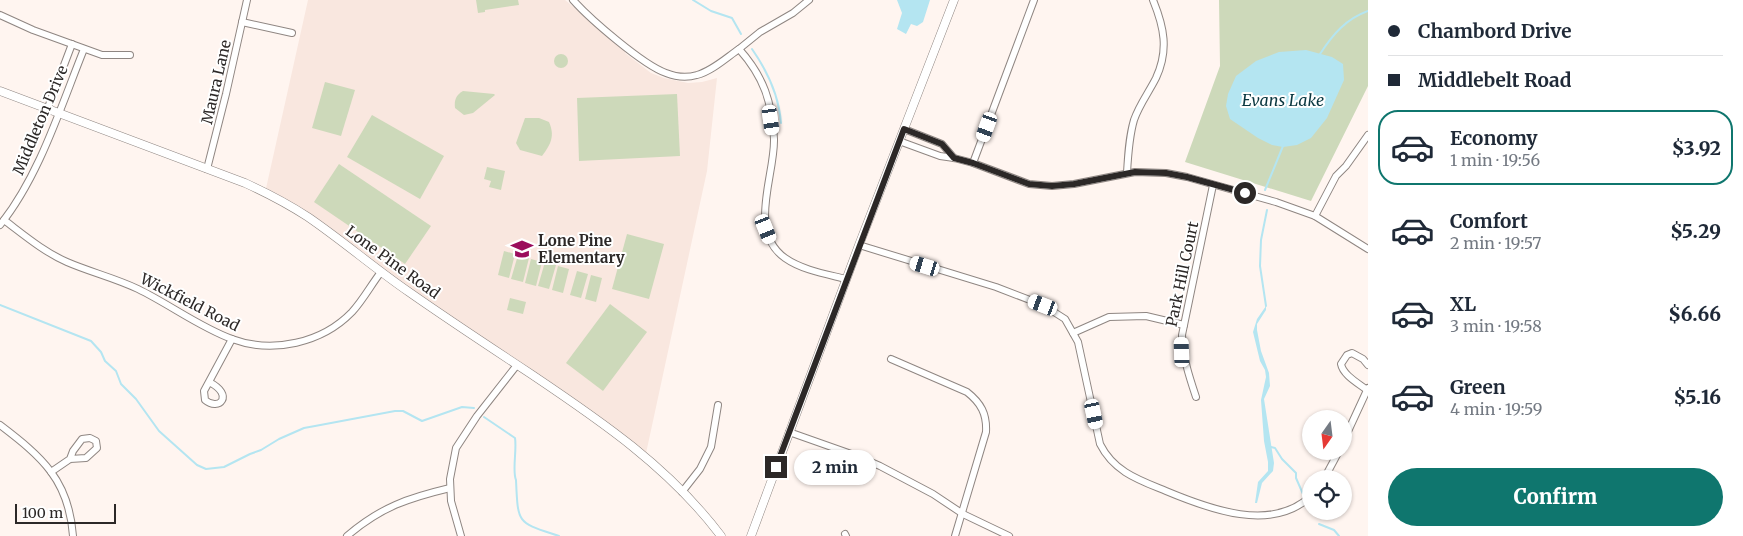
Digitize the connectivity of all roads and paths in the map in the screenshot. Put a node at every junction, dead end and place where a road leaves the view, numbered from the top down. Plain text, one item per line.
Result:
1 (247, 0) edge
2 (573, 0) edge
3 (809, 0) edge
4 (954, 0) edge
5 (1034, 0) edge
6 (1153, 0) edge
7 (0, 15) edge
8 (242, 22) junction
9 (292, 33) dead end
10 (72, 44) junction
11 (84, 49) junction
12 (739, 49) junction
13 (130, 55) dead end
14 (0, 91) edge
15 (47, 110) junction
16 (58, 114) junction
17 (904, 129) junction
18 (1368, 135) edge
19 (898, 142) junction
20 (954, 158) junction
21 (973, 163) junction
22 (207, 169) junction
23 (1127, 173) junction
24 (1214, 185) junction
25 (1315, 216) junction
26 (2, 222) edge
27 (859, 244) junction
28 (1368, 249) edge
29 (381, 272) junction
30 (846, 279) junction
31 (1184, 325) junction
32 (1073, 333) junction
33 (232, 339) junction
34 (891, 359) dead end
35 (517, 365) junction
36 (1368, 365) edge
37 (209, 382) dead end
38 (1367, 389) edge
39 (1196, 397) dead end
40 (718, 405) dead end
41 (1352, 422) edge
42 (0, 425) edge
43 (789, 432) junction
44 (70, 459) dead end
45 (51, 472) junction
46 (450, 488) junction
47 (682, 492) junction
48 (1302, 502) edge
49 (963, 514) junction
50 (73, 536) edge
51 (348, 536) edge
52 (461, 536) edge
53 (721, 536) edge
54 (750, 536) edge
55 (955, 536) edge
56 (1009, 536) edge

1 - 8 street, Maura Lane
2 - 12 street
3 - 12 street
4 - 17 street
5 - 21 street
6 - 23 street
7 - 10 street
8 - 9 street
8 - 22 street, Maura Lane
10 - 11 street
10 - 15 street, Middleton Drive
11 - 13 street
11 - 16 street, Middleton Drive
12 - 30 street
14 - 15 street, Lone Pine Road
15 - 16 street, Lone Pine Road
16 - 22 street, Lone Pine Road
16 - 26 street, Middleton Drive
17 - 19 street
17 - 20 street
18 - 25 street
19 - 20 street
19 - 27 street
20 - 21 street
21 - 23 street
22 - 29 street, Lone Pine Road
23 - 24 street
24 - 25 street
24 - 31 street, Park Hill Court
25 - 28 street
26 - 33 street, Wickfield Road
27 - 30 street
27 - 32 street
29 - 33 street, Wickfield Road
29 - 35 street, Lone Pine Road
30 - 43 street
31 - 32 street
31 - 39 street, Park Hill Court
32 - 48 street
33 - 37 street
34 - 49 street
35 - 46 street
35 - 47 street, Lone Pine Road
36 - 38 street
38 - 41 street
40 - 47 street
42 - 45 street
43 - 49 street
43 - 54 street
44 - 45 street
45 - 50 street
46 - 51 street
46 - 52 street
47 - 53 street, Lone Pine Road
49 - 55 street
49 - 56 street

